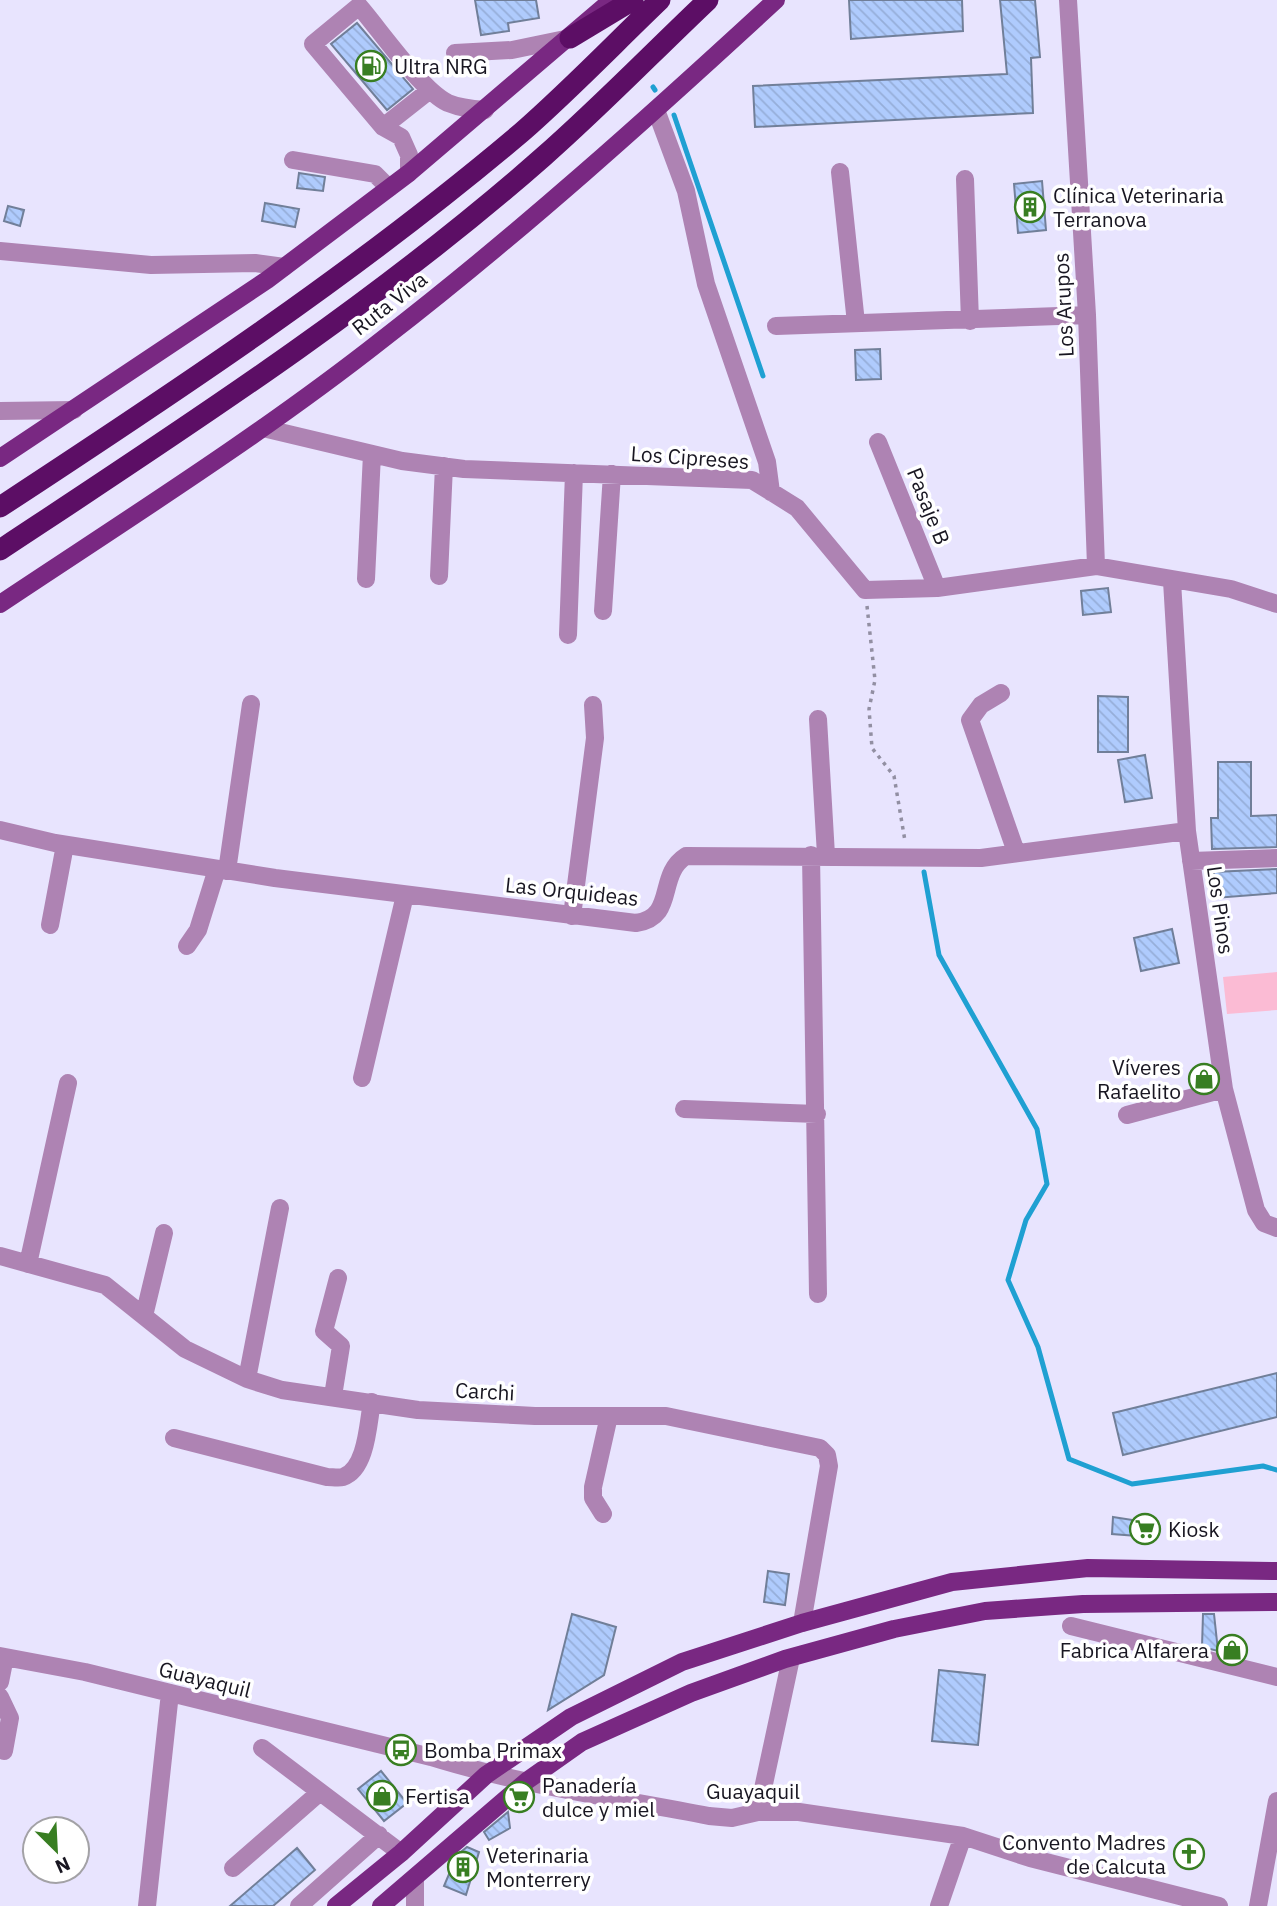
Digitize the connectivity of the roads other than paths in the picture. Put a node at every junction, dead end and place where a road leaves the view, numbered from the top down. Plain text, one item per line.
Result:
1 (612, 0) edge
2 (633, 0) edge
3 (660, 0) edge
4 (708, 0) edge
5 (776, 0) edge
6 (1068, 0) edge
7 (570, 38) junction
8 (455, 53) dead end
9 (430, 90) junction
10 (485, 110) junction
11 (656, 110) junction
12 (383, 127) junction
13 (293, 160) dead end
14 (840, 172) dead end
15 (409, 173) junction
16 (965, 179) dead end
17 (389, 188) junction
18 (0, 251) edge
19 (284, 267) junction
20 (1087, 315) junction
21 (970, 321) junction
22 (856, 323) junction
23 (776, 326) dead end
24 (74, 410) junction
25 (0, 411) edge
26 (263, 428) junction
27 (878, 442) dead end
28 (372, 454) junction
29 (0, 458) edge
30 (444, 466) junction
31 (574, 473) junction
32 (612, 474) junction
33 (771, 492) junction
34 (0, 507) edge
35 (0, 550) edge
36 (1096, 566) junction
37 (439, 576) dead end
38 (366, 579) dead end
39 (1172, 581) junction
40 (937, 588) junction
41 (0, 604) edge
42 (1277, 604) edge
43 (603, 611) dead end
44 (568, 635) dead end
45 (1001, 693) dead end
46 (251, 704) dead end
47 (593, 705) dead end
48 (818, 719) dead end
49 (0, 830) edge
50 (1187, 831) junction
51 (65, 845) junction
52 (1016, 852) junction
53 (819, 855) junction
54 (1277, 858) edge
55 (1191, 860) junction
56 (222, 870) junction
57 (405, 895) junction
58 (572, 916) junction
59 (50, 925) dead end
60 (187, 946) dead end
61 (362, 1078) dead end
62 (68, 1083) dead end
63 (1224, 1089) junction
64 (684, 1109) dead end
65 (817, 1114) junction
66 (1127, 1115) dead end
67 (280, 1208) dead end
68 (1277, 1228) edge
69 (164, 1233) dead end
70 (0, 1256) edge
71 (28, 1264) junction
72 (338, 1278) dead end
73 (818, 1294) dead end
74 (144, 1316) junction
75 (247, 1379) junction
76 (333, 1396) junction
77 (372, 1402) junction
78 (609, 1416) junction
79 (174, 1438) dead end
80 (603, 1514) dead end
81 (1277, 1571) edge
82 (1277, 1602) edge
83 (802, 1623) junction
84 (1071, 1626) dead end
85 (2, 1657) edge
86 (791, 1658) junction
87 (1277, 1677) edge
88 (0, 1682) edge
89 (170, 1693) junction
90 (0, 1697) edge
91 (262, 1748) dead end
92 (4, 1751) dead end
93 (486, 1774) junction
94 (528, 1780) junction
95 (319, 1793) junction
96 (1277, 1801) edge
97 (758, 1812) junction
98 (379, 1835) junction
99 (963, 1836) junction
100 (401, 1853) junction
101 (233, 1868) dead end
102 (415, 1878) junction
103 (1163, 1899) edge
104 (147, 1906) edge
105 (299, 1906) edge
106 (336, 1906) edge
107 (382, 1906) edge
108 (415, 1906) edge
109 (939, 1906) edge
110 (1219, 1906) edge
111 (1258, 1906) edge

1 - 7 main road
2 - 7 highway
3 - 34 highway
4 - 35 highway, Ruta Viva
5 - 11 main road, Ruta Viva
6 - 20 street, Los Arupos
7 - 8 street
7 - 10 main road
9 - 10 street
9 - 12 street
9 - 12 street
10 - 15 main road
11 - 26 main road, Ruta Viva
11 - 33 street
12 - 15 street
13 - 17 street
14 - 22 street
15 - 17 main road
16 - 21 street
17 - 19 main road
18 - 19 street
19 - 24 main road
20 - 21 street
20 - 36 street, Los Arupos
21 - 22 street
22 - 23 street
24 - 25 street
24 - 29 main road
26 - 28 street, Los Cipreses
26 - 41 main road, Ruta Viva
27 - 40 street, Pasaje B
28 - 30 street, Los Cipreses
28 - 38 street
30 - 31 street, Los Cipreses
30 - 37 street
31 - 32 street, Los Cipreses
31 - 44 street
32 - 33 street, Los Cipreses
32 - 43 street
33 - 40 street, Los Cipreses
36 - 39 street
36 - 40 street
39 - 42 street
39 - 50 street, Los Pinos
45 - 52 street
46 - 56 street
47 - 58 street
48 - 53 street
49 - 51 street, Las Orquideas
50 - 52 street, Las Orquideas
50 - 55 street, Los Pinos
51 - 56 street, Las Orquideas
51 - 59 street
52 - 53 street, Las Orquideas
53 - 58 street, Las Orquideas
53 - 65 street
54 - 55 street
55 - 63 street, Los Pinos
56 - 57 street, Las Orquideas
56 - 60 street
57 - 58 street, Las Orquideas
57 - 61 street
62 - 71 street
63 - 66 street
63 - 68 street, Los Pinos
64 - 65 street
65 - 73 street
67 - 75 street
69 - 74 street
70 - 71 street, Carchi
71 - 74 street, Carchi
72 - 76 street
74 - 75 street, Carchi
75 - 76 street, Carchi
76 - 77 street, Carchi
77 - 78 street, Carchi
77 - 79 street
78 - 80 street
78 - 83 street, Carchi
81 - 83 main road
82 - 86 main road
83 - 93 main road
84 - 87 street
85 - 88 street
85 - 89 street, Guayaquil
86 - 94 main road
86 - 97 street
89 - 93 street, Guayaquil
89 - 104 street
90 - 92 street
91 - 95 street
93 - 94 street, Guayaquil
93 - 100 main road
94 - 97 street, Guayaquil
94 - 102 main road
95 - 98 street
95 - 101 street
96 - 111 street
97 - 99 street, Guayaquil
98 - 100 street
98 - 105 street
99 - 103 street, Guayaquil
99 - 109 street
100 - 106 main road
102 - 107 main road
102 - 108 street
103 - 110 street, Guayaquil

